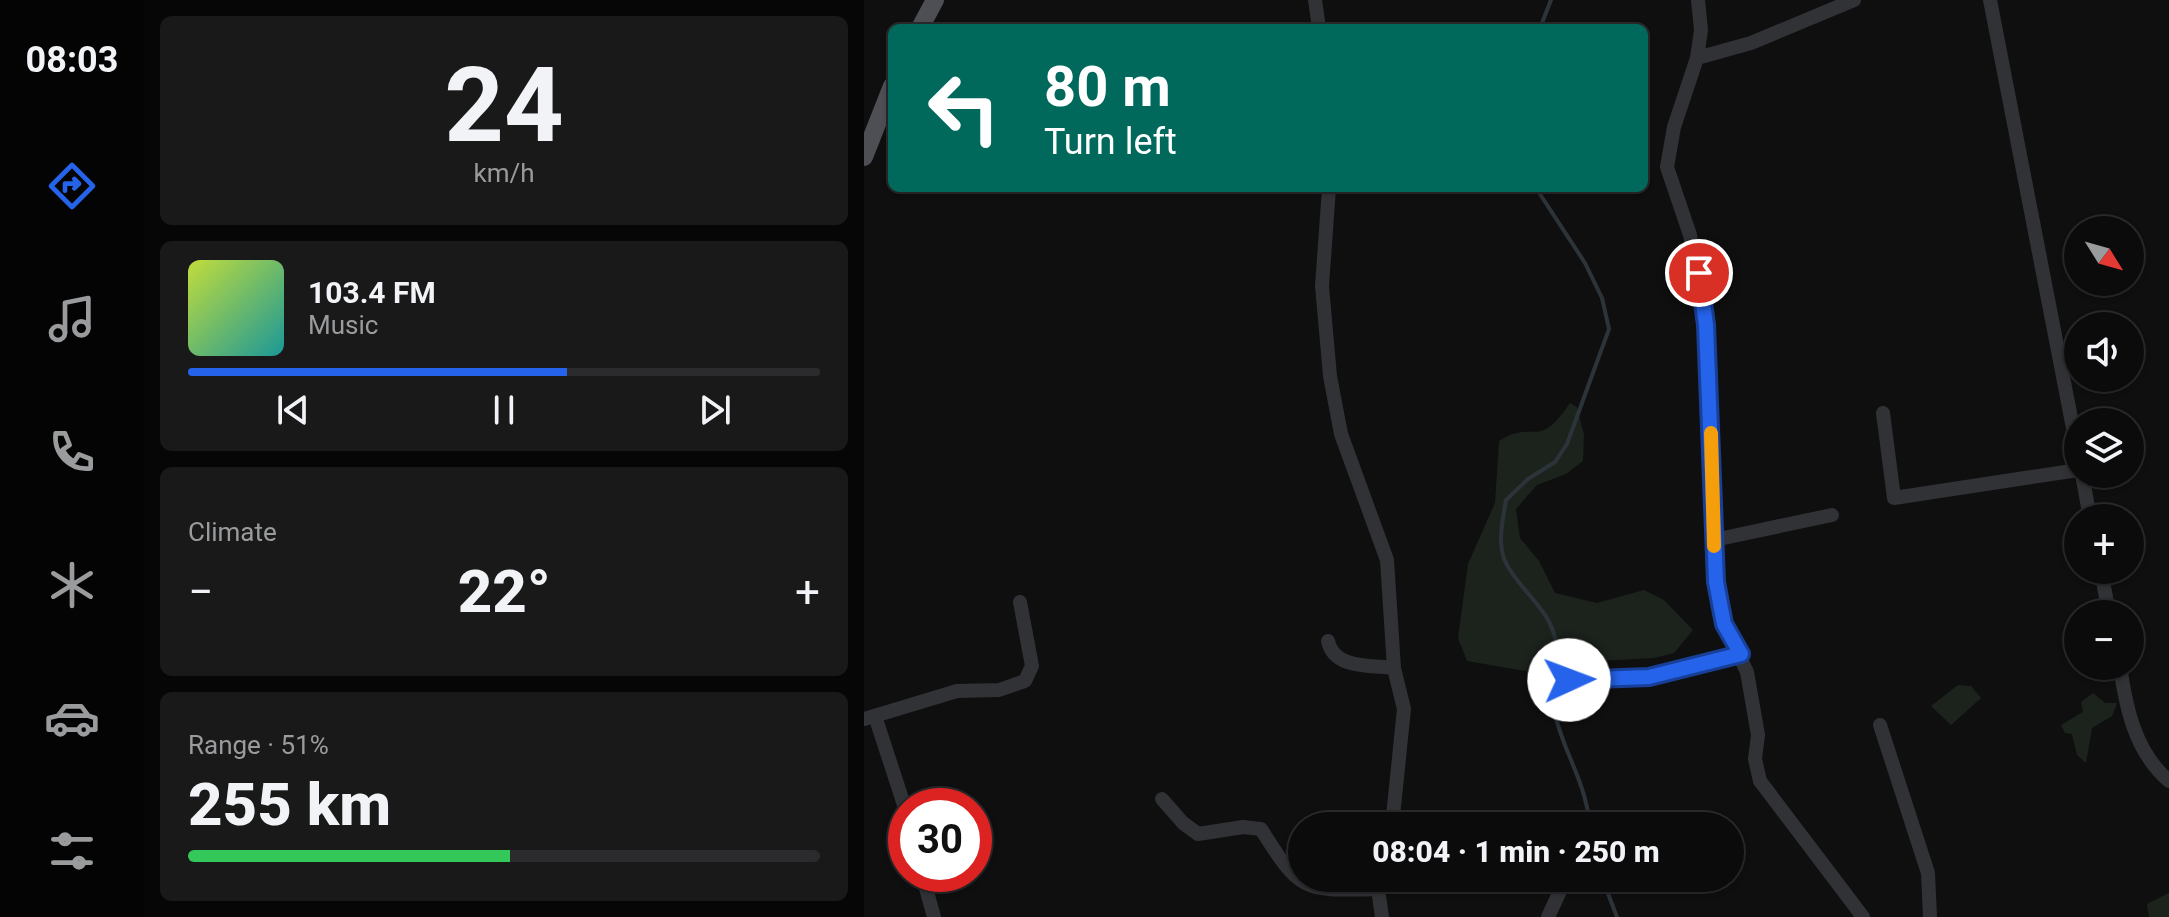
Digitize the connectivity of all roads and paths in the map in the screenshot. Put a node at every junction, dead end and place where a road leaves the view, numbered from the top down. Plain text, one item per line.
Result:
1 (935, 0) edge
2 (1315, 0) edge
3 (1698, 0) edge
4 (1854, 0) edge
5 (1990, 0) edge
6 (922, 24) edge
7 (1318, 24) edge
8 (1697, 58) junction
9 (888, 96) edge
10 (864, 157) edge
11 (1329, 192) edge
12 (2069, 408) edge
13 (1883, 413) dead end
14 (2064, 474) edge
15 (1832, 515) dead end
16 (1714, 540) junction
17 (1020, 602) dead end
18 (1328, 641) dead end
19 (1741, 654) junction
20 (1394, 668) junction
21 (1569, 680) dead end
22 (2122, 680) edge
23 (870, 717) edge
24 (1880, 725) dead end
25 (2169, 781) edge
26 (897, 788) edge
27 (1162, 799) dead end
28 (1393, 812) edge
29 (1288, 867) edge
30 (927, 892) edge
31 (1380, 892) edge
32 (1560, 892) edge
33 (934, 917) edge
34 (1382, 917) edge
35 (1548, 917) edge
36 (1863, 917) edge
37 (1930, 917) edge

1 - 6 main road
2 - 7 street
3 - 8 street
4 - 8 street
5 - 12 street
8 - 16 street
9 - 10 main road
11 - 20 street
13 - 14 street
15 - 16 street
16 - 19 street
17 - 23 street
18 - 20 street
19 - 21 street
19 - 36 street
20 - 28 street
22 - 25 street
23 - 26 street
24 - 37 street
27 - 29 street
30 - 33 street
31 - 34 street
32 - 35 street

